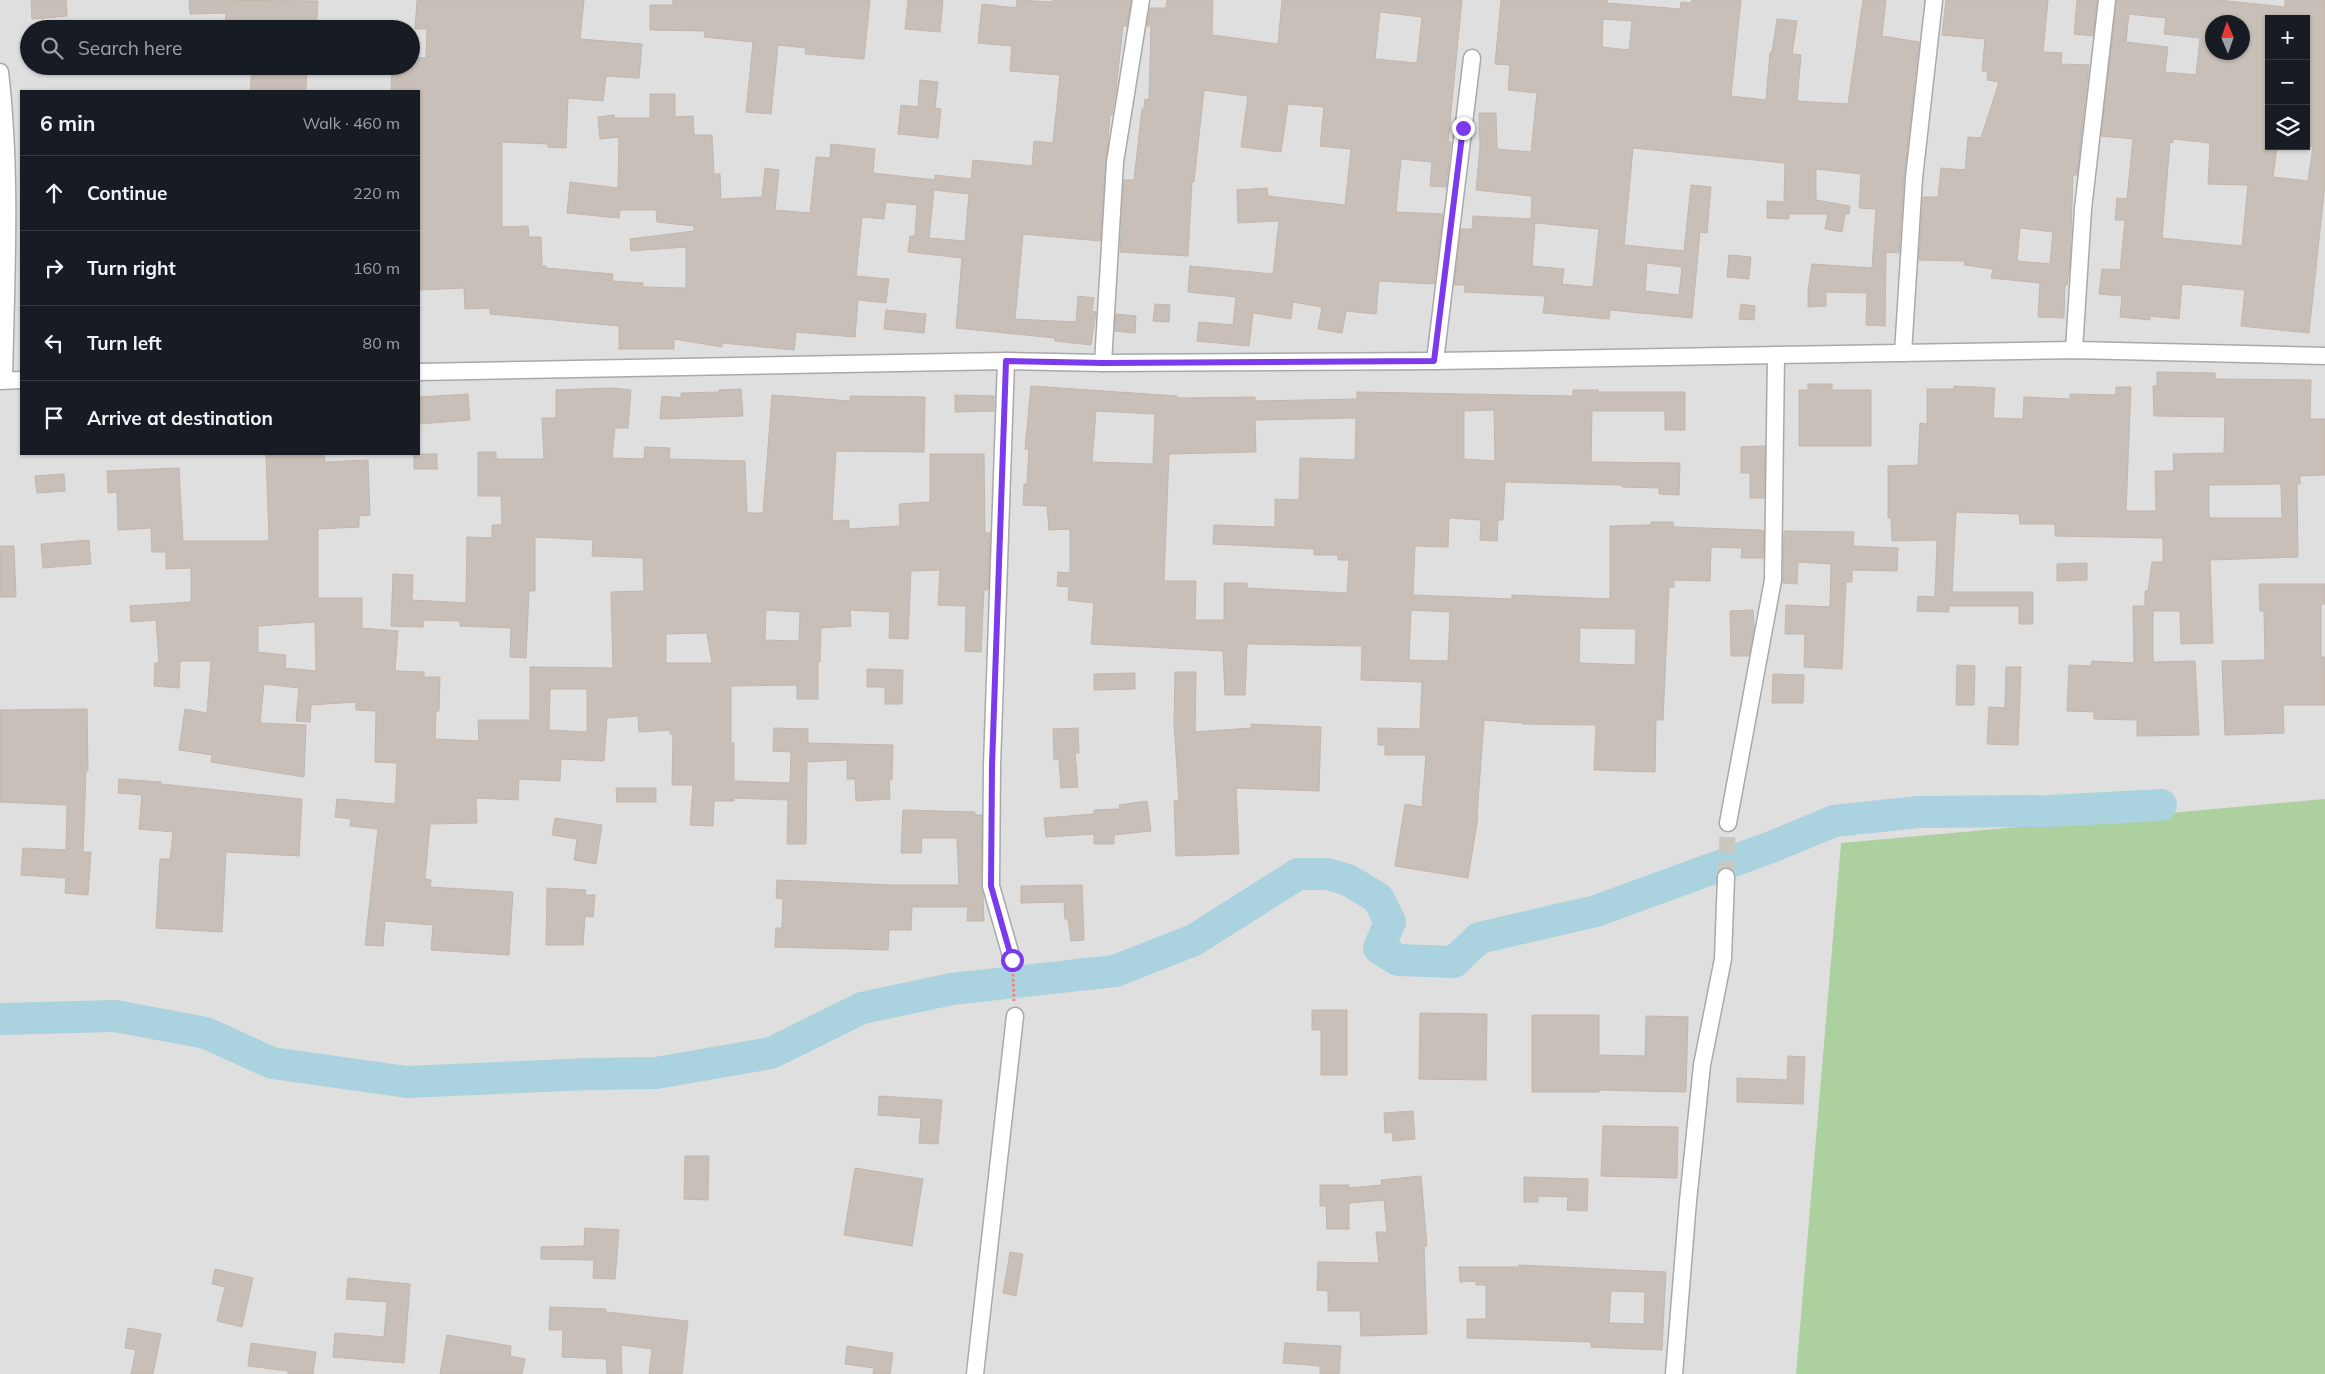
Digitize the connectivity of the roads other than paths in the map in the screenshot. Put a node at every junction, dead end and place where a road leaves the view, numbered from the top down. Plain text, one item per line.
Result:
1 (1141, 0) edge
2 (1934, 0) edge
3 (2107, 0) edge
4 (1472, 58) dead end
5 (0, 72) edge
6 (2074, 350) junction
7 (1903, 352) junction
8 (1776, 355) junction
9 (2325, 356) edge
10 (1006, 361) junction
11 (1434, 361) junction
12 (1103, 363) junction
13 (420, 372) edge
14 (2, 380) edge
15 (20, 380) edge
16 (1728, 823) tunnel mouth
17 (1726, 877) tunnel mouth
18 (1012, 960) road end
19 (1015, 1016) road end
20 (975, 1374) edge
21 (1674, 1374) edge

1 - 12 street
2 - 7 street
3 - 6 street
4 - 11 street
5 - 14 street
6 - 7 street
6 - 9 street
7 - 8 street
8 - 11 street
8 - 16 street
10 - 12 street
10 - 13 street
10 - 18 street
11 - 12 street
14 - 15 street
17 - 21 street
19 - 20 street

